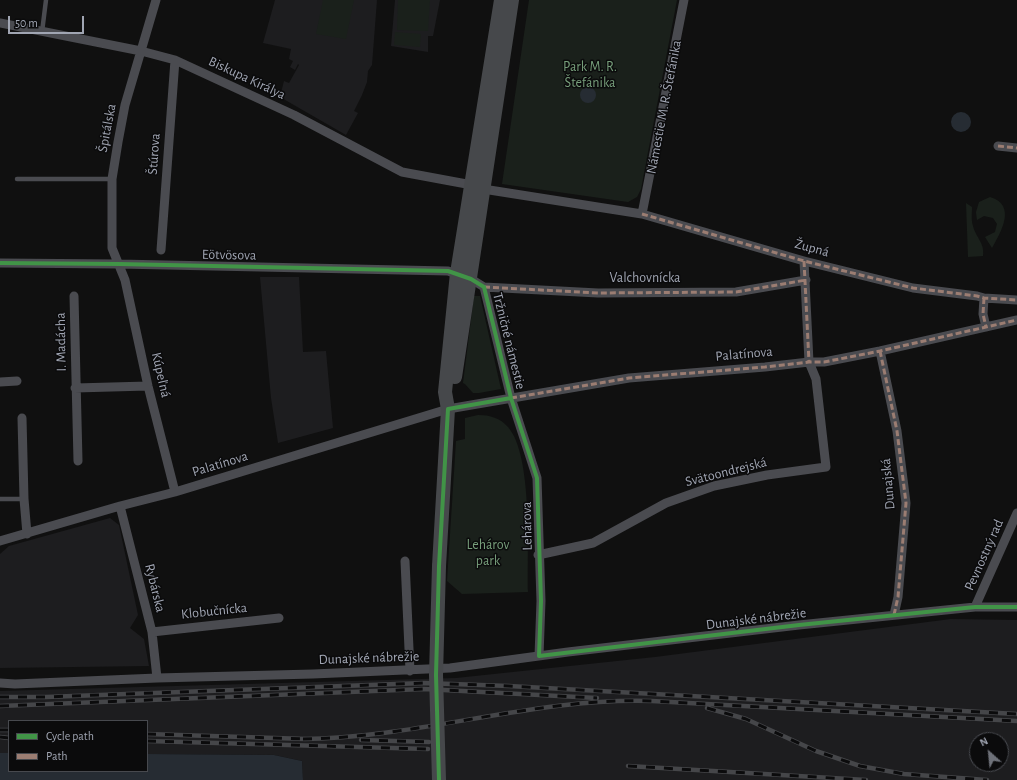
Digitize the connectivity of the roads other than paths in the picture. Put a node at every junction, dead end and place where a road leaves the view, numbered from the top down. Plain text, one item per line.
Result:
1 (46, 0) edge
2 (156, 0) edge
3 (501, 0) edge
4 (512, 0) edge
5 (684, 0) edge
6 (0, 24) edge
7 (42, 32) junction
8 (142, 51) junction
9 (175, 60) junction
10 (998, 146) dead end
11 (1017, 148) edge
12 (17, 179) dead end
13 (112, 179) junction
14 (477, 187) junction
15 (642, 214) junction
16 (161, 250) dead end
17 (804, 261) junction
18 (0, 263) edge
19 (119, 264) junction
20 (457, 273) junction
21 (471, 279) junction
22 (806, 280) junction
23 (484, 287) junction
24 (74, 296) dead end
25 (980, 297) junction
26 (1017, 300) edge
27 (1017, 320) edge
28 (982, 328) junction
29 (880, 351) junction
30 (809, 362) junction
31 (17, 381) dead end
32 (0, 382) edge
33 (148, 386) junction
34 (75, 388) junction
35 (511, 398) junction
36 (448, 409) junction
37 (22, 418) dead end
38 (78, 461) dead end
39 (175, 492) junction
40 (0, 499) edge
41 (24, 499) junction
42 (120, 506) junction
43 (1017, 513) edge
44 (27, 534) junction
45 (0, 541) edge
46 (538, 555) junction
47 (405, 561) dead end
48 (976, 607) junction
49 (1017, 607) edge
50 (894, 615) junction
51 (279, 618) dead end
52 (152, 632) junction
53 (539, 656) junction
54 (410, 671) junction
55 (157, 678) junction
56 (0, 683) edge
57 (439, 780) edge

1 - 7 lane
2 - 8 street, Špitálska
3 - 14 main road
4 - 14 main road
5 - 15 street, Námestie M. R. Štefánika
6 - 7 street, Biskupa Királya
7 - 8 street, Biskupa Királya
8 - 9 street, Biskupa Királya
8 - 13 street, Špitálska
9 - 14 street, Biskupa Királya
9 - 16 street, Štúrova
10 - 11 street
12 - 13 lane
13 - 19 street, Špitálska
14 - 15 street, Župná
14 - 20 main road
14 - 21 main road, Tržničné námestie
15 - 17 street, Župná
17 - 22 street
17 - 25 street, Župná
18 - 19 street, Eötvösova
19 - 20 street, Eötvösova
19 - 33 street, Kúpeľná
20 - 21 street, Eötvösova
20 - 36 main road
21 - 23 street, Tržničné námestie
21 - 36 main road, Tržničné námestie
22 - 23 street, Valchovnícka
22 - 30 street
23 - 35 street, Tržničné námestie
24 - 34 street, I. Madácha
25 - 26 street, Župná
25 - 28 street
27 - 28 street, Palatínova
28 - 29 street, Palatínova
29 - 30 street, Palatínova
29 - 50 street, Dunajská
30 - 35 street, Palatínova
30 - 46 street, Svätoondrejská
31 - 32 street
33 - 34 street, I. Madácha
33 - 39 street, Kúpeľná
34 - 38 street, I. Madácha
35 - 36 street, Tržničné námestie
35 - 46 street, Lehárova
36 - 39 street, Palatínova
36 - 57 main road, bridge
37 - 41 street
39 - 42 street, Palatínova
40 - 41 lane
41 - 44 street
42 - 44 street, Palatínova
42 - 52 street, Rybárska
43 - 48 street, Pevnostný rad
44 - 45 street, Palatínova
46 - 53 street, Lehárova
47 - 54 street
48 - 49 street, Dunajské nábrežie
48 - 50 street, Dunajské nábrežie
50 - 53 street, Dunajské nábrežie
51 - 52 street, Klobučnícka
52 - 55 street, Rybárska
53 - 54 street, Dunajské nábrežie
54 - 55 street, Dunajské nábrežie
55 - 56 street, Dunajské nábrežie

